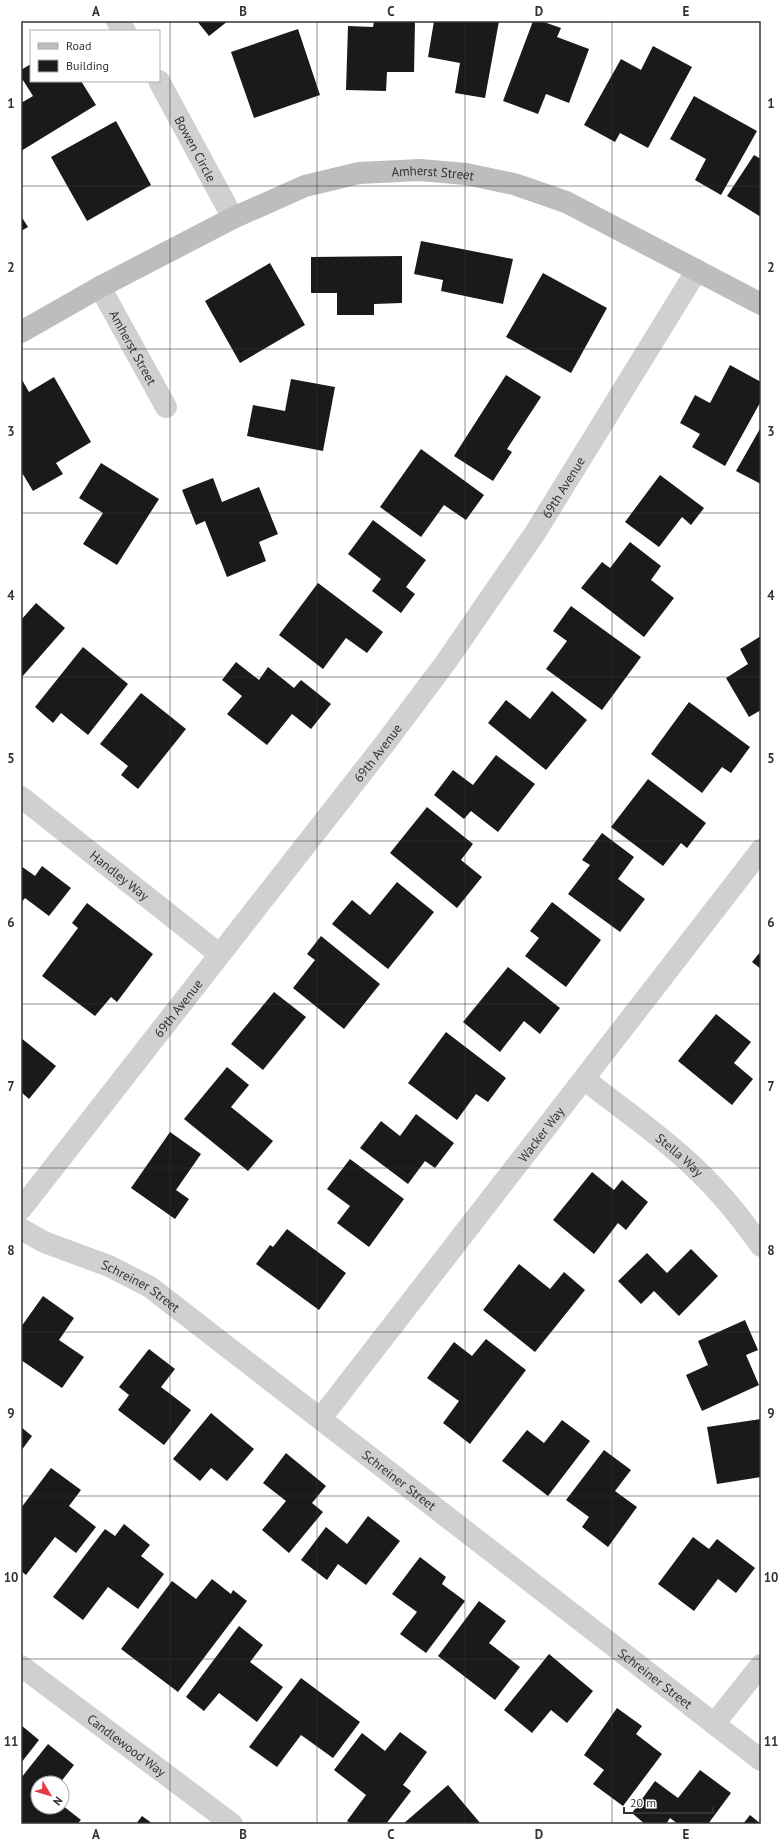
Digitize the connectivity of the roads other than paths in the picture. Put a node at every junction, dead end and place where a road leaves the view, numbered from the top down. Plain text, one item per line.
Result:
1 (116, 21) edge
2 (124, 30) edge
3 (160, 82) edge
4 (233, 218) junction
5 (696, 270) junction
6 (100, 287) junction
7 (761, 304) edge
8 (21, 332) edge
9 (166, 407) dead end
10 (21, 797) edge
11 (761, 850) edge
12 (220, 954) junction
13 (584, 1079) junction
14 (21, 1209) edge
15 (21, 1229) edge
16 (761, 1246) edge
17 (321, 1418) junction
18 (761, 1665) edge
19 (21, 1666) edge
20 (714, 1724) junction
21 (761, 1760) edge
22 (232, 1824) edge

1 - 2 street
3 - 4 street, Bowen Circle
4 - 5 street, Amherst Street
4 - 6 street, Amherst Street
5 - 7 street, Amherst Street
5 - 12 street, 69th Avenue
6 - 8 street, Amherst Street
6 - 9 street, Amherst Street
10 - 12 street, Handley Way
11 - 13 street, Wacker Way
12 - 14 street, 69th Avenue
13 - 16 street, Stella Way
13 - 17 street, Wacker Way
15 - 17 street, Schreiner Street
17 - 20 street, Schreiner Street
18 - 20 street
19 - 22 street, Candlewood Way
20 - 21 street, Schreiner Street

